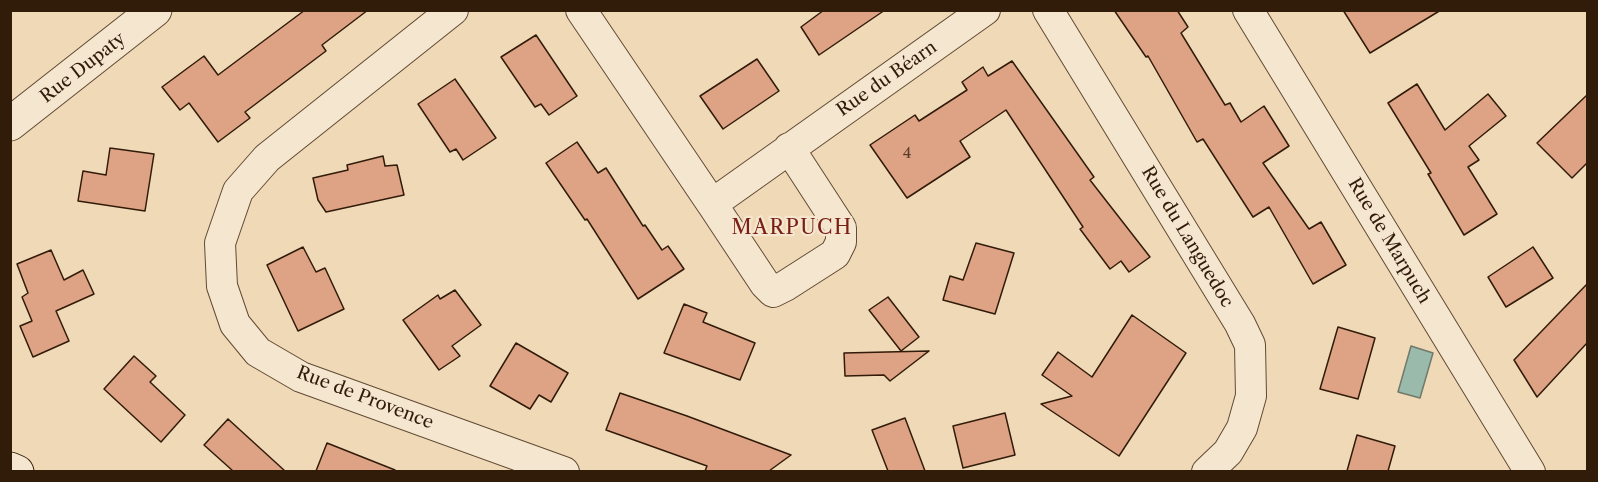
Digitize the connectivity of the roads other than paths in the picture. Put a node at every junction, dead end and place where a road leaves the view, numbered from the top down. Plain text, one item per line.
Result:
1 (155, 10) edge
2 (453, 10) edge
3 (581, 10) edge
4 (985, 10) edge
5 (1048, 10) edge
6 (1248, 10) edge
7 (10, 124) edge
8 (789, 148) junction
9 (712, 204) junction
10 (10, 469) edge
11 (18, 471) edge
12 (564, 471) edge
13 (1207, 471) edge
14 (1530, 471) edge

1 - 7 street, Rue Dupaty
2 - 12 street, Rue de Provence
3 - 9 street
4 - 8 street, Rue du Béarn
5 - 13 street, Rue du Languedoc
6 - 14 street, Rue de Marpuch
8 - 9 street, Rue du Béarn
8 - 9 street
10 - 11 street

